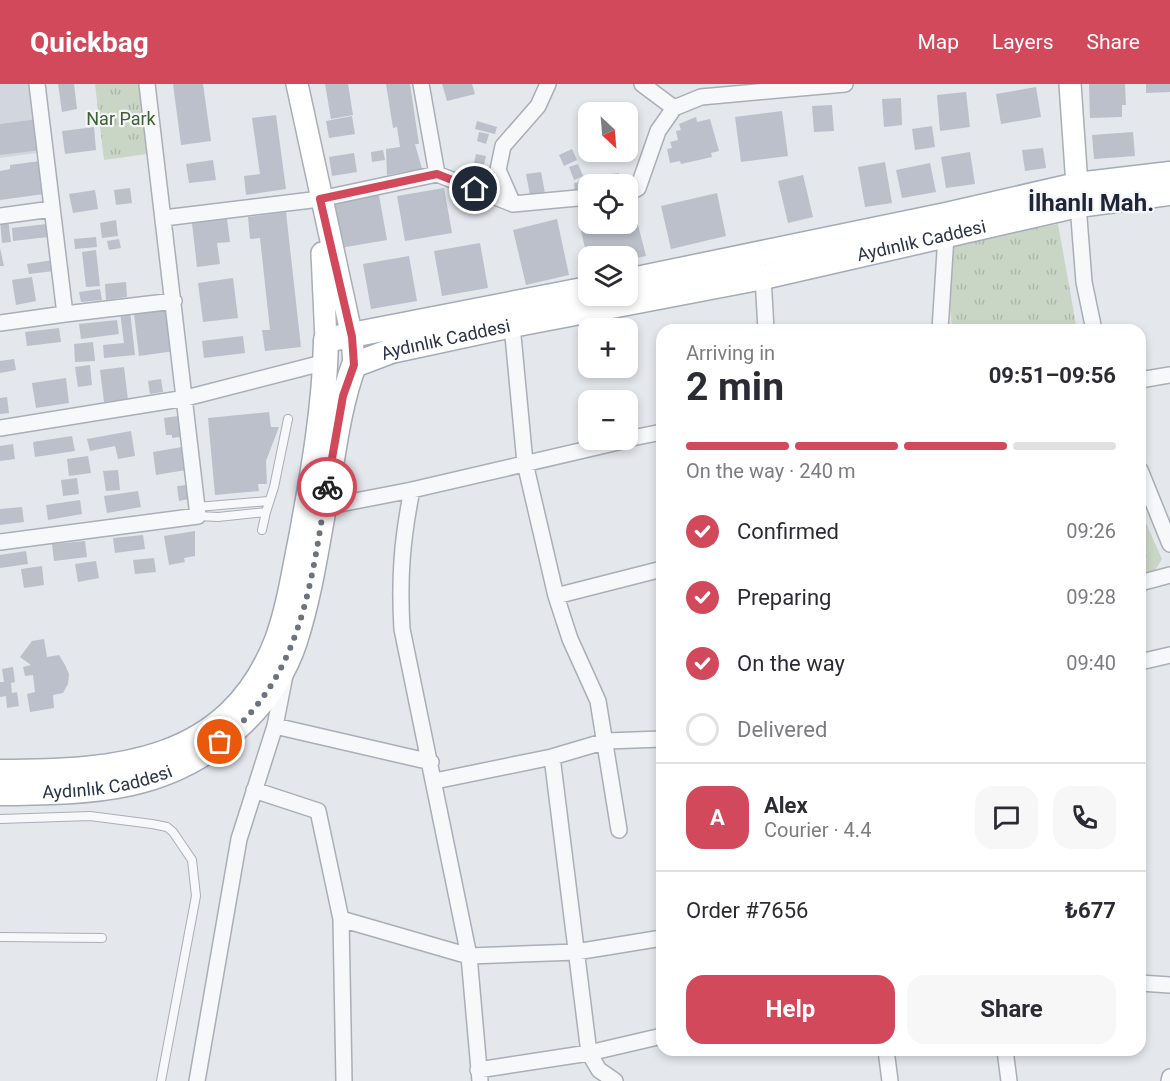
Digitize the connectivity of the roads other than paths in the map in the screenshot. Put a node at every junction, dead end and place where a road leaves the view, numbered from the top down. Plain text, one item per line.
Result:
1 (36, 84) edge
2 (147, 84) edge
3 (297, 84) edge
4 (421, 84) edge
5 (548, 84) edge
6 (642, 84) edge
7 (838, 84) edge
8 (1070, 84) edge
9 (674, 108) junction
10 (437, 174) junction
11 (1170, 174) edge
12 (638, 188) edge
13 (1170, 193) edge
14 (1077, 195) junction
15 (578, 198) edge
16 (320, 199) junction
17 (513, 204) junction
18 (52, 209) junction
19 (0, 216) edge
20 (164, 218) junction
21 (946, 236) junction
22 (763, 277) junction
23 (638, 279) edge
24 (578, 291) edge
25 (174, 301) junction
26 (65, 314) junction
27 (0, 323) edge
28 (766, 324) edge
29 (940, 324) edge
30 (1093, 324) edge
31 (512, 325) junction
32 (352, 337) junction
33 (326, 358) junction
34 (354, 365) junction
35 (1170, 375) edge
36 (1146, 380) edge
37 (186, 398) junction
38 (288, 418) dead end
39 (0, 428) edge
40 (656, 433) edge
41 (638, 437) edge
42 (583, 450) edge
43 (525, 463) junction
44 (1146, 485) edge
45 (412, 490) junction
46 (268, 501) junction
47 (324, 507) junction
48 (198, 511) junction
49 (266, 512) junction
50 (262, 530) dead end
51 (0, 542) edge
52 (1170, 544) edge
53 (656, 571) edge
54 (1170, 574) edge
55 (1146, 581) edge
56 (556, 596) junction
57 (1170, 655) edge
58 (288, 658) junction
59 (1146, 661) edge
60 (275, 726) junction
61 (656, 739) edge
62 (606, 741) junction
63 (552, 757) junction
64 (431, 762) junction
65 (0, 772) edge
66 (435, 781) junction
67 (254, 790) junction
68 (0, 793) edge
69 (0, 819) edge
70 (619, 830) dead end
71 (341, 919) junction
72 (0, 937) edge
73 (102, 938) dead end
74 (656, 939) edge
75 (576, 952) junction
76 (469, 956) junction
77 (1146, 983) edge
78 (1170, 985) edge
79 (656, 1037) edge
80 (589, 1053) junction
81 (887, 1056) edge
82 (1006, 1056) edge
83 (479, 1075) edge
84 (161, 1081) edge
85 (197, 1081) edge
86 (344, 1081) edge
87 (615, 1081) edge
88 (890, 1081) edge
89 (1010, 1081) edge

1 - 18 street
2 - 20 street
3 - 16 street
4 - 10 street
5 - 17 street
6 - 9 street
7 - 9 street
8 - 14 street
9 - 12 street
10 - 16 street
10 - 17 street
11 - 14 main road, Aydınlık Caddesi
13 - 14 main road, Aydınlık Caddesi
14 - 21 main road, Aydınlık Caddesi
14 - 23 main road, Aydınlık Caddesi
14 - 30 street
15 - 17 street
16 - 20 street
16 - 32 street
16 - 33 street
18 - 19 street
18 - 26 street
20 - 25 street
21 - 22 main road, Aydınlık Caddesi
21 - 29 street
22 - 28 street
22 - 31 main road, Aydınlık Caddesi
24 - 32 main road, Aydınlık Caddesi
25 - 26 street
25 - 37 street
26 - 27 street
31 - 34 main road, Aydınlık Caddesi
31 - 43 street
32 - 33 main road, Aydınlık Caddesi
32 - 34 street
33 - 34 main road
33 - 37 street
33 - 65 main road, Aydınlık Caddesi
34 - 47 main road, Aydınlık Caddesi
35 - 36 street
37 - 39 street
37 - 48 street
38 - 46 lane
40 - 41 street
42 - 43 street
43 - 45 street
43 - 56 street
44 - 52 street
45 - 47 street
45 - 64 street
46 - 48 lane
46 - 49 lane
47 - 58 main road, Aydınlık Caddesi
48 - 49 lane
48 - 51 street
49 - 50 lane
53 - 56 street
54 - 55 street
56 - 62 street
57 - 59 street
58 - 60 street
58 - 68 main road, Aydınlık Caddesi
60 - 64 street
60 - 67 street
61 - 62 street
62 - 63 street
62 - 70 street
63 - 66 street
63 - 75 street
64 - 66 street
66 - 76 street
67 - 71 street
67 - 85 street
69 - 84 lane
71 - 76 street
71 - 86 street
72 - 73 lane
74 - 75 street
75 - 76 street
75 - 80 street
76 - 83 street
77 - 78 street
79 - 80 street
80 - 83 street
80 - 87 street
81 - 88 street
82 - 89 street

